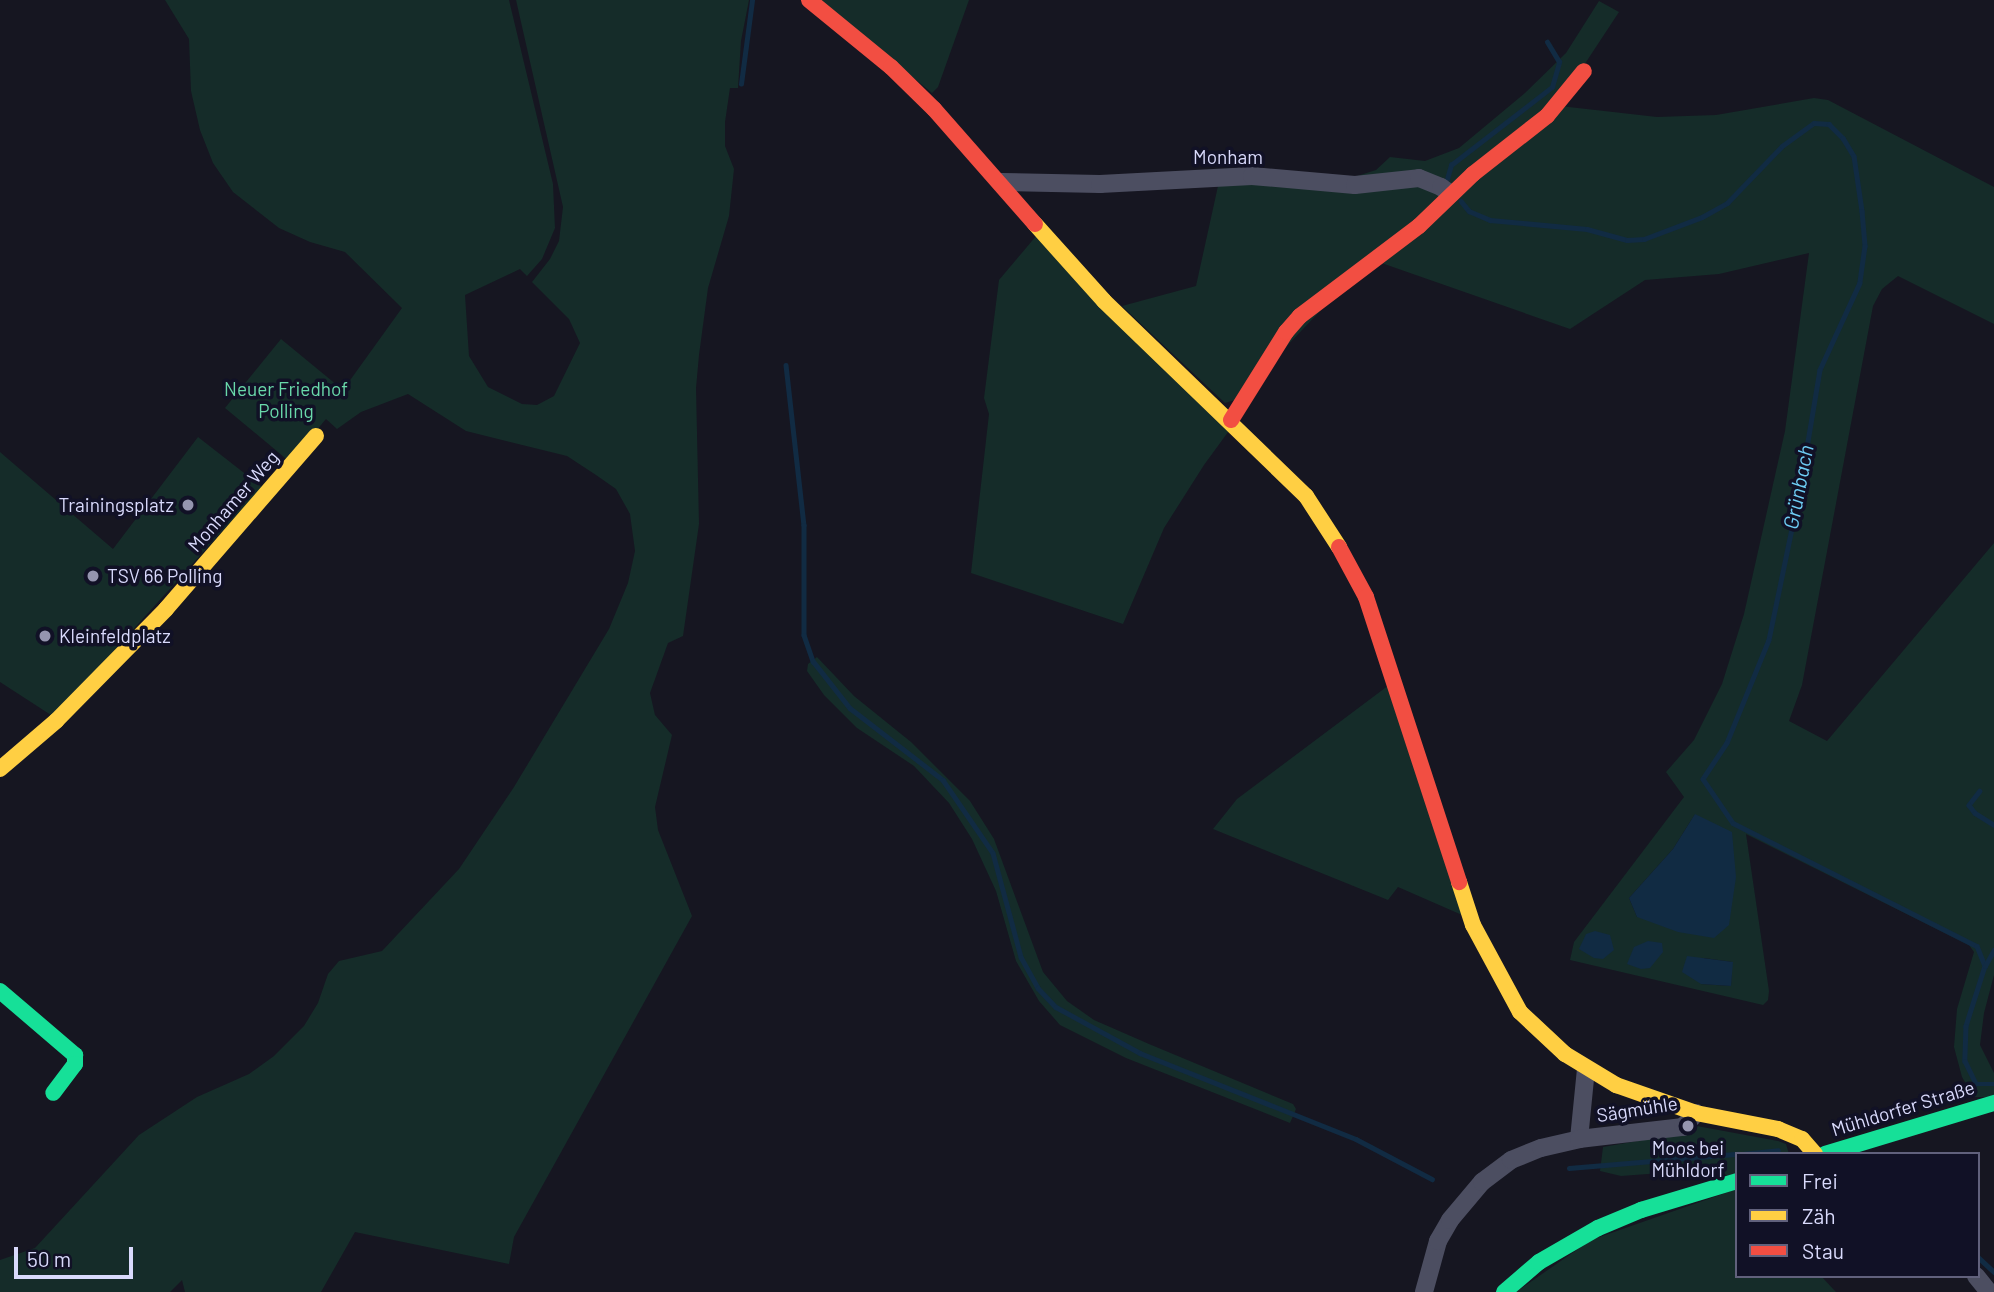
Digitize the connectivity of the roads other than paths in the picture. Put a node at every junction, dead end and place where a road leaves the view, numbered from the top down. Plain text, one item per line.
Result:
1 (809, 0) edge
2 (1584, 71) dead end
3 (1001, 182) junction
4 (1451, 194) junction
5 (1231, 420) junction
6 (316, 436) dead end
7 (0, 769) edge
8 (0, 991) edge
9 (1586, 1069) junction
10 (53, 1093) dead end
11 (1994, 1102) edge
12 (1696, 1113) junction
13 (1579, 1139) junction
14 (1821, 1152) edge
15 (1831, 1152) edge
16 (1735, 1182) edge
17 (1978, 1278) edge
18 (1424, 1292) edge
19 (1504, 1292) edge
20 (1989, 1292) edge

1 - 3 street
2 - 4 street
3 - 4 street, Monham
3 - 5 street
4 - 5 street
5 - 9 street
6 - 7 street, Monhamer Weg
8 - 10 street
9 - 12 street
9 - 13 street, Sägmühle
11 - 15 street, Mühldorfer Straße
12 - 13 street, Sägmühle
12 - 14 street
13 - 18 street, Sägmühle
16 - 19 street
17 - 20 street

